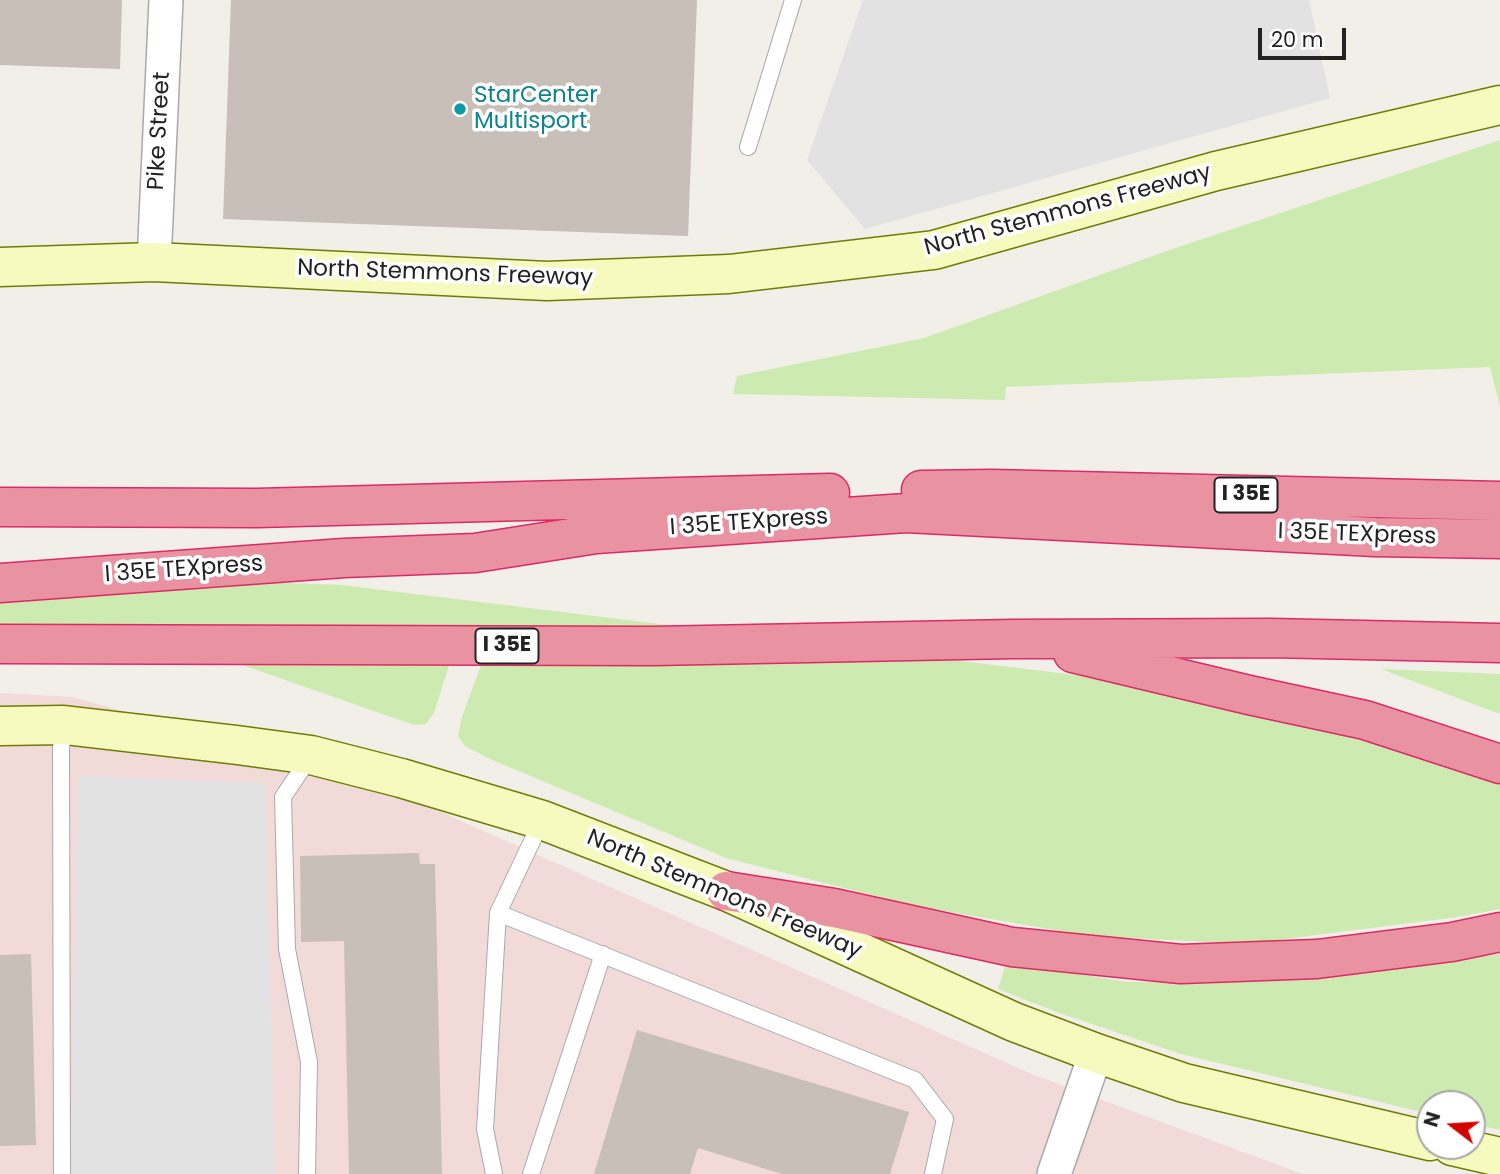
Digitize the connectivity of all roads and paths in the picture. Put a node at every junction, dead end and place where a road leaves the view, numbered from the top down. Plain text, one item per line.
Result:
1 (166, 0) edge
2 (793, 0) edge
3 (1500, 105) edge
4 (748, 147) dead end
5 (154, 262) junction
6 (0, 267) edge
7 (1500, 501) edge
8 (0, 507) edge
9 (1500, 539) edge
10 (0, 583) edge
11 (1013, 639) junction
12 (1500, 643) edge
13 (0, 644) edge
14 (64, 725) junction
15 (0, 726) edge
16 (311, 755) junction
17 (1500, 764) edge
18 (542, 820) junction
19 (726, 891) junction
20 (498, 913) junction
21 (1500, 932) edge
22 (603, 954) junction
23 (1096, 1053) junction
24 (1416, 1138) edge
25 (62, 1174) edge
26 (307, 1174) edge
27 (494, 1174) edge
28 (531, 1174) edge
29 (933, 1174) edge
30 (1054, 1174) edge

1 - 5 street, Pike Street
2 - 4 lane
3 - 5 main road, North Stemmons Freeway
5 - 6 main road, North Stemmons Freeway
7 - 8 highway, I 35E
9 - 10 highway, I 35E TEXpress
11 - 12 highway, I 35E
11 - 13 highway, I 35E
11 - 17 highway
14 - 15 main road, North Stemmons Freeway
14 - 16 main road, North Stemmons Freeway
14 - 25 lane
16 - 18 main road, North Stemmons Freeway
16 - 26 lane
18 - 19 main road, North Stemmons Freeway
18 - 20 lane
19 - 21 highway
19 - 23 main road, North Stemmons Freeway
20 - 22 lane
20 - 27 lane
22 - 28 lane
22 - 29 lane
23 - 24 main road, North Stemmons Freeway
23 - 30 street

